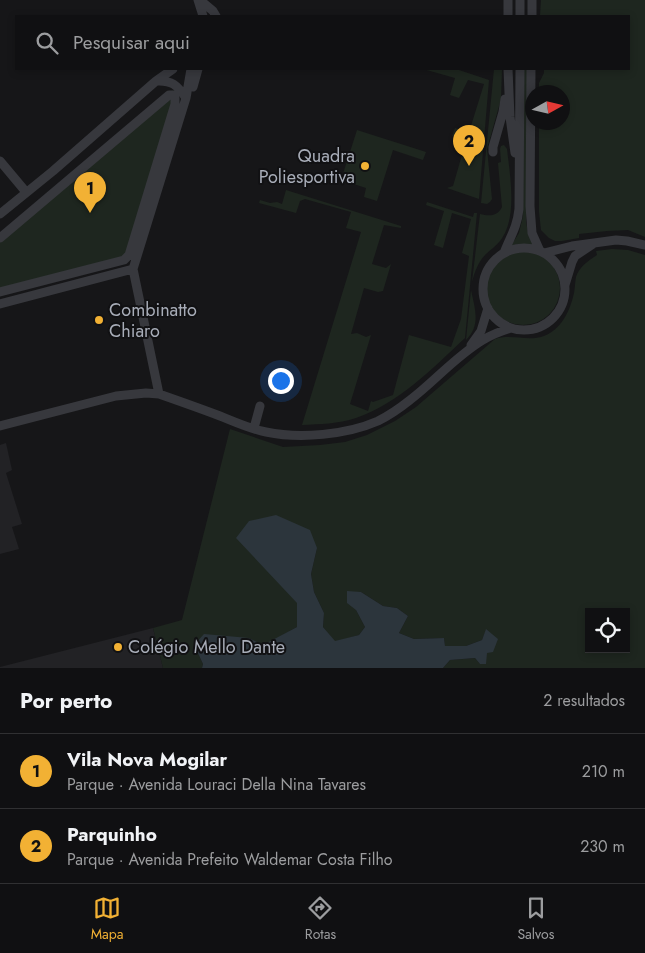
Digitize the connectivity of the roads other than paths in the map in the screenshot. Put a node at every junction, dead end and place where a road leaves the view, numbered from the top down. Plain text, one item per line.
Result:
1 (199, 0) edge
2 (508, 0) edge
3 (520, 0) edge
4 (532, 0) edge
5 (203, 15) edge
6 (215, 15) edge
7 (508, 15) edge
8 (520, 15) edge
9 (532, 15) edge
10 (164, 70) edge
11 (172, 70) edge
12 (196, 70) edge
13 (508, 70) edge
14 (520, 70) edge
15 (531, 70) edge
16 (508, 79) junction
17 (156, 81) junction
18 (186, 98) junction
19 (514, 147) junction
20 (0, 161) edge
21 (519, 176) junction
22 (26, 192) junction
23 (0, 214) edge
24 (0, 238) edge
25 (593, 244) junction
26 (645, 245) edge
27 (542, 252) junction
28 (504, 253) junction
29 (133, 269) junction
30 (565, 288) junction
31 (0, 292) edge
32 (0, 304) edge
33 (488, 308) junction
34 (510, 328) junction
35 (465, 353) junction
36 (159, 394) junction
37 (260, 406) dead end
38 (0, 426) edge
39 (254, 428) junction

1 - 5 street
1 - 6 street
2 - 7 street
3 - 8 street
4 - 9 street
10 - 17 street
11 - 17 street
12 - 18 street
13 - 16 street
14 - 21 street
15 - 27 street
16 - 19 street
16 - 19 street
17 - 18 street
17 - 22 street
18 - 29 street
19 - 21 street
20 - 22 street
21 - 28 street
22 - 23 street
24 - 31 street
25 - 26 street
25 - 27 street
25 - 30 street
27 - 28 street
27 - 30 street
28 - 33 street
29 - 32 street
29 - 36 street
30 - 34 street
33 - 34 street
33 - 35 street
34 - 35 street
35 - 39 street
36 - 38 street
36 - 39 street
37 - 39 street

